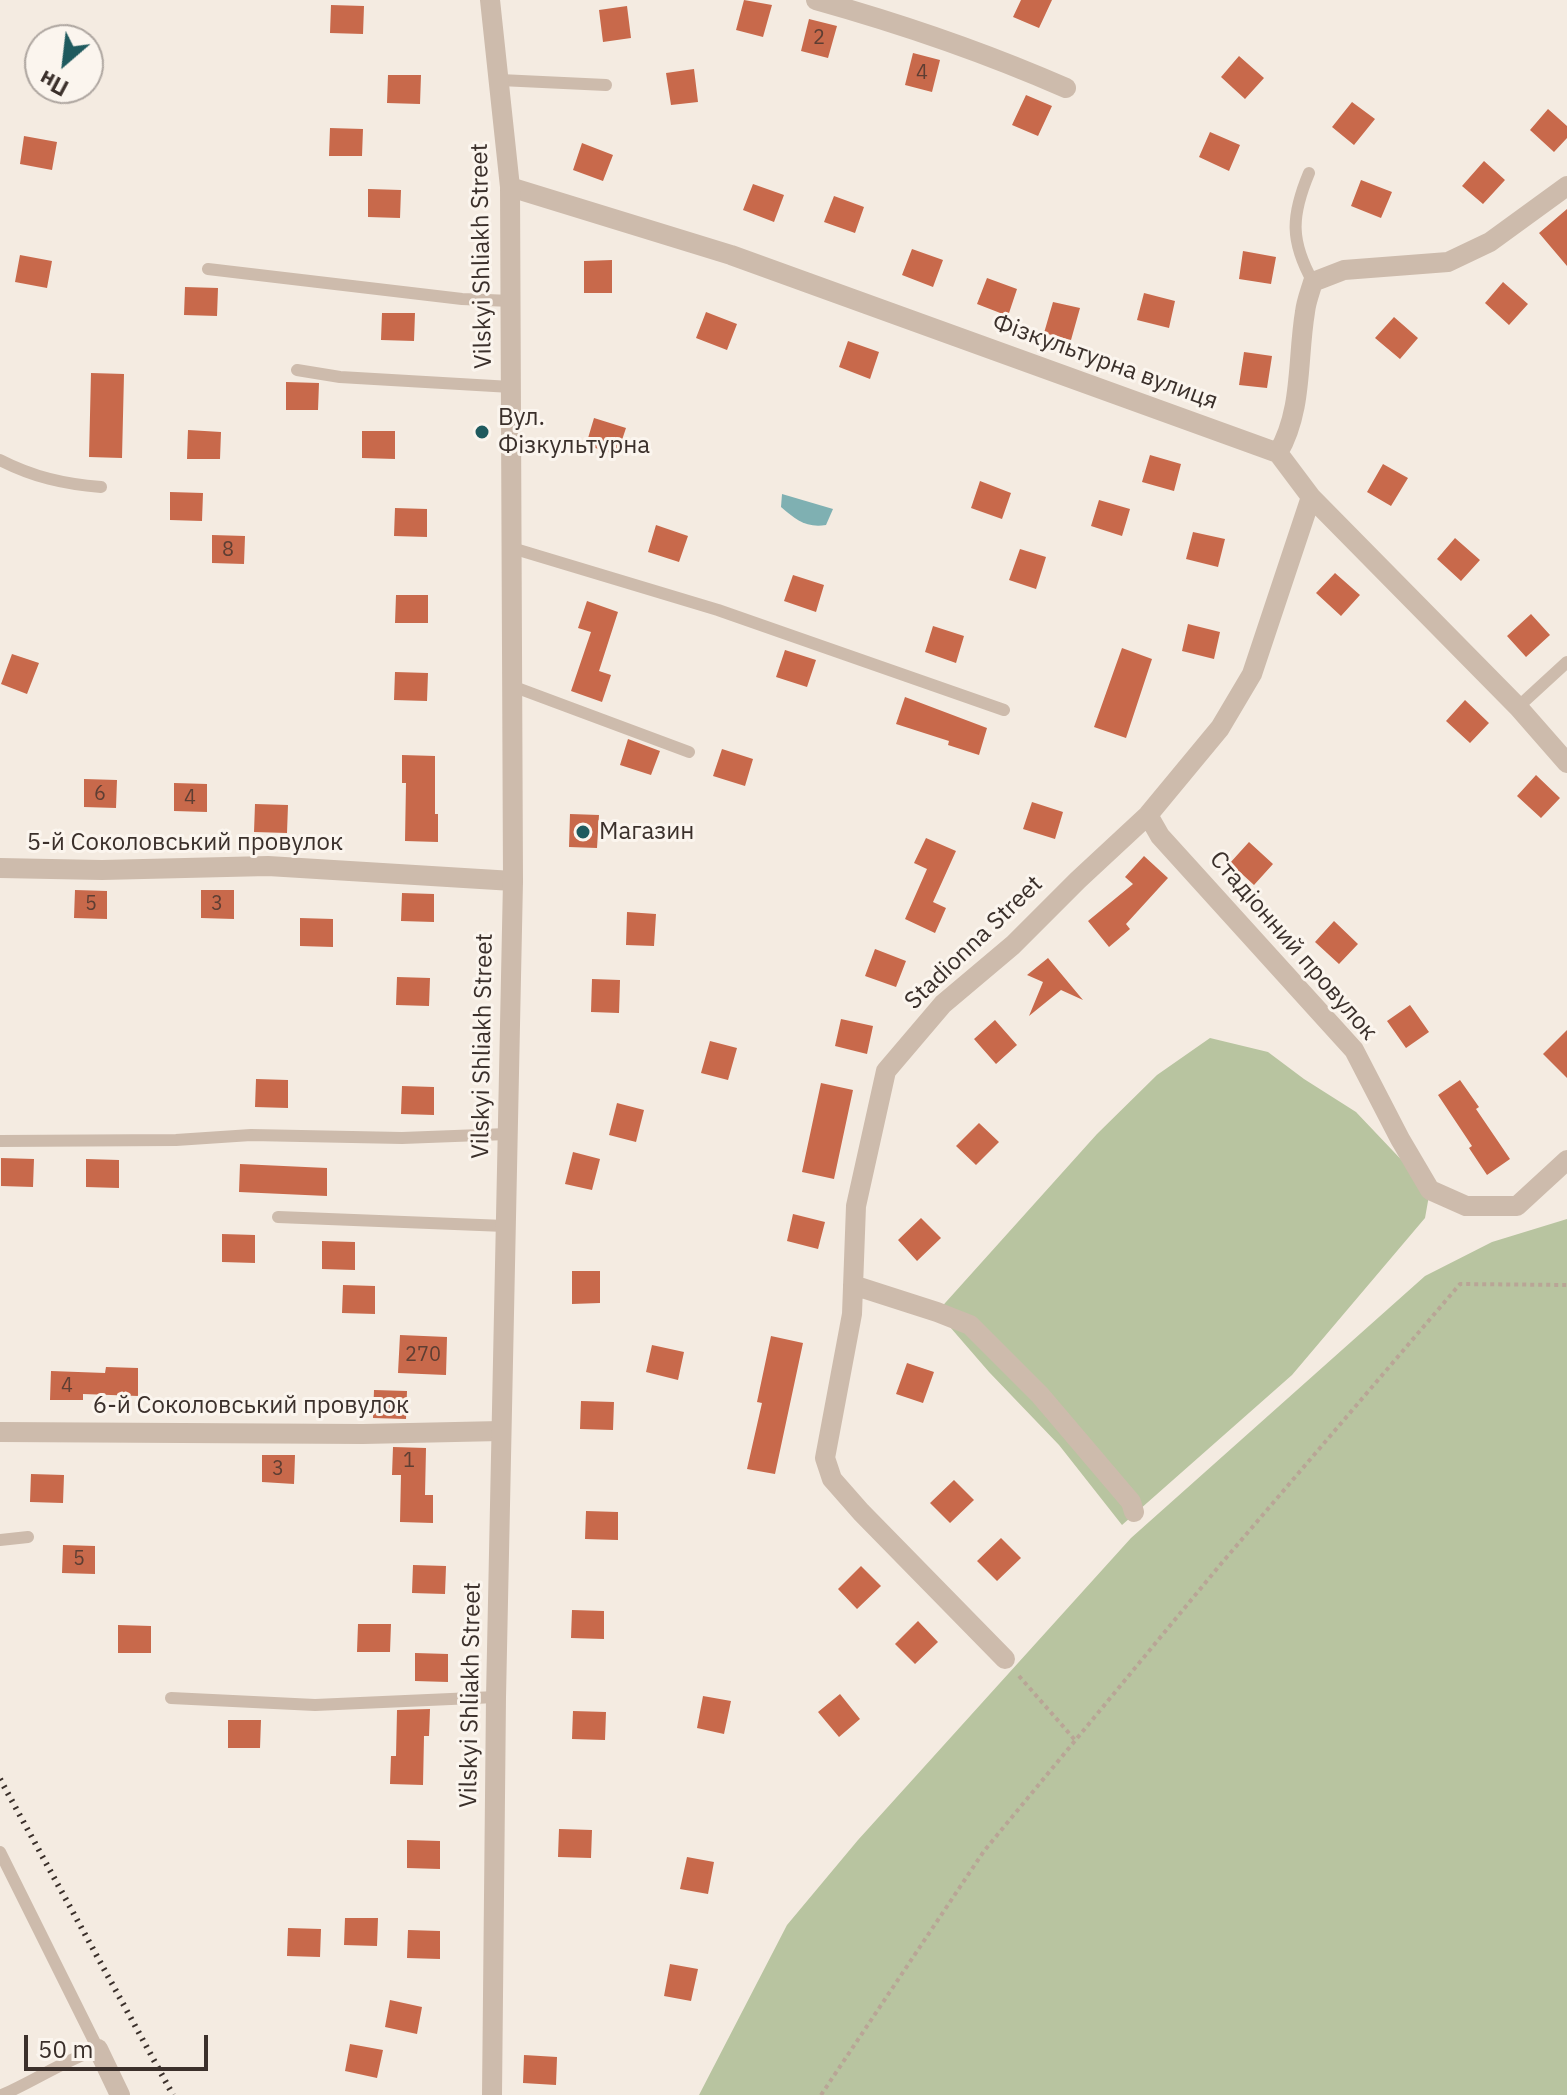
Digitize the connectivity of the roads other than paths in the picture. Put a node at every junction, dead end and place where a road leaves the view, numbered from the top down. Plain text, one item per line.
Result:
1 (490, 0) edge
2 (816, 0) edge
3 (500, 80) junction
4 (606, 85) dead end
5 (1066, 88) dead end
6 (1309, 173) dead end
7 (1567, 186) edge
8 (510, 187) junction
9 (208, 269) dead end
10 (1313, 282) junction
11 (511, 301) junction
12 (297, 370) dead end
13 (511, 387) junction
14 (1278, 453) junction
15 (0, 460) edge
16 (101, 487) dead end
17 (1311, 497) junction
18 (512, 548) junction
19 (1567, 662) edge
20 (512, 686) junction
21 (1518, 707) junction
22 (1004, 710) dead end
23 (689, 752) dead end
24 (1567, 763) edge
25 (1148, 815) junction
26 (0, 868) edge
27 (513, 881) junction
28 (507, 1134) junction
29 (0, 1141) edge
30 (1567, 1160) edge
31 (278, 1217) dead end
32 (505, 1226) junction
33 (853, 1285) junction
34 (501, 1431) junction
35 (0, 1432) edge
36 (1134, 1512) dead end
37 (28, 1537) dead end
38 (0, 1540) edge
39 (1005, 1659) road end
40 (496, 1697) junction
41 (171, 1698) dead end
42 (0, 1852) edge
43 (98, 2049) junction
44 (2, 2095) edge
45 (120, 2095) edge
46 (492, 2095) edge

1 - 3 street, Vilskyi Shliakh Street
2 - 5 street
3 - 4 lane
3 - 8 street, Vilskyi Shliakh Street
6 - 10 lane
7 - 10 street
8 - 11 street, Vilskyi Shliakh Street
8 - 14 street, Фізкультурна вулиця
9 - 11 lane
10 - 14 street
11 - 13 street, Vilskyi Shliakh Street
12 - 13 lane
13 - 18 street, Vilskyi Shliakh Street
14 - 17 street
15 - 16 lane
17 - 21 street
17 - 25 street, Stadionna Street
18 - 20 street, Vilskyi Shliakh Street
18 - 22 lane
19 - 21 lane
20 - 23 lane
20 - 27 street, Vilskyi Shliakh Street
21 - 24 street
25 - 30 street, Стадіонний провулок
25 - 33 street, Stadionna Street
26 - 27 street, 5-й Соколовський провулок
27 - 28 street, Vilskyi Shliakh Street
28 - 29 lane
28 - 32 street, Vilskyi Shliakh Street
31 - 32 lane
32 - 34 street, Vilskyi Shliakh Street
33 - 36 street
33 - 39 street, Stadionna Street
34 - 35 street, 6-й Соколовський провулок
34 - 40 street, Vilskyi Shliakh Street
37 - 38 lane
40 - 41 lane
40 - 46 street, Vilskyi Shliakh Street
42 - 43 lane
43 - 44 lane
43 - 45 street

